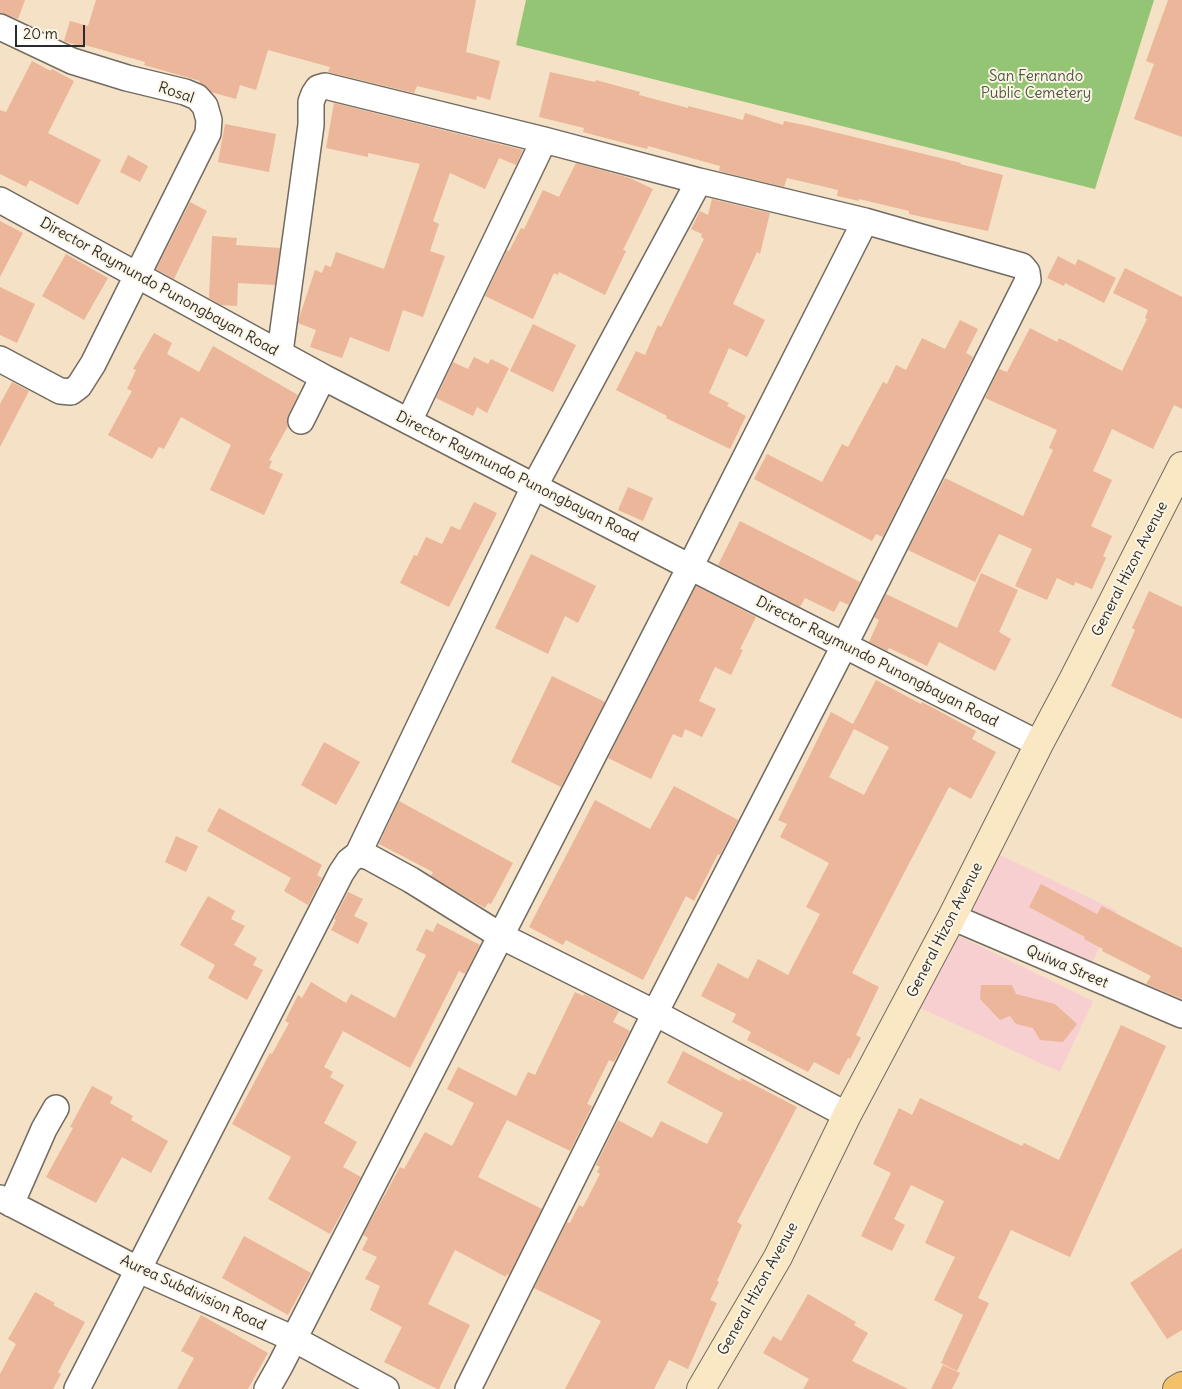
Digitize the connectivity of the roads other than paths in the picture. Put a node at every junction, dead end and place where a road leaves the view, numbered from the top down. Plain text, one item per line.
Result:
1 (0, 27) edge
2 (544, 140) junction
3 (699, 182) junction
4 (0, 200) edge
5 (865, 221) junction
6 (138, 275) junction
7 (280, 352) junction
8 (0, 359) edge
9 (323, 377) junction
10 (301, 421) dead end
11 (409, 421) junction
12 (1182, 466) edge
13 (534, 487) junction
14 (690, 567) junction
15 (844, 646) junction
16 (1039, 744) junction
17 (358, 854) junction
18 (952, 917) junction
19 (501, 936) junction
20 (655, 1013) junction
21 (1182, 1015) edge
22 (56, 1108) dead end
23 (847, 1115) junction
24 (5, 1201) edge
25 (139, 1270) junction
26 (294, 1339) junction
27 (1182, 1386) edge
28 (77, 1389) edge
29 (267, 1389) edge
30 (386, 1389) edge
31 (468, 1389) edge
32 (701, 1389) edge
33 (1177, 1389) edge

1 - 6 street, Rosal
2 - 3 street
2 - 7 street
2 - 11 street
3 - 5 street
3 - 13 street
4 - 6 street, Director Raymundo Punongbayan Road
5 - 14 street
5 - 15 street
6 - 7 street, Director Raymundo Punongbayan Road
6 - 8 street, Rosal
7 - 9 street, Director Raymundo Punongbayan Road
9 - 10 street
9 - 11 street, Director Raymundo Punongbayan Road
11 - 13 street, Director Raymundo Punongbayan Road
12 - 16 main road, General Hizon Avenue
13 - 14 street, Director Raymundo Punongbayan Road
13 - 17 street
14 - 15 street, Director Raymundo Punongbayan Road
14 - 19 street
15 - 16 street, Director Raymundo Punongbayan Road
15 - 20 street
16 - 18 main road, General Hizon Avenue
17 - 19 street
17 - 25 street
18 - 21 street, Quiwa Street
18 - 23 main road, General Hizon Avenue
19 - 20 street
19 - 26 street
20 - 23 street
20 - 31 street
22 - 24 street
23 - 32 main road, General Hizon Avenue
24 - 25 street, Aurea Subdivision Road
25 - 26 street, Aurea Subdivision Road
25 - 28 street
26 - 29 street
26 - 30 street, Aurea Subdivision Road
27 - 33 highway

